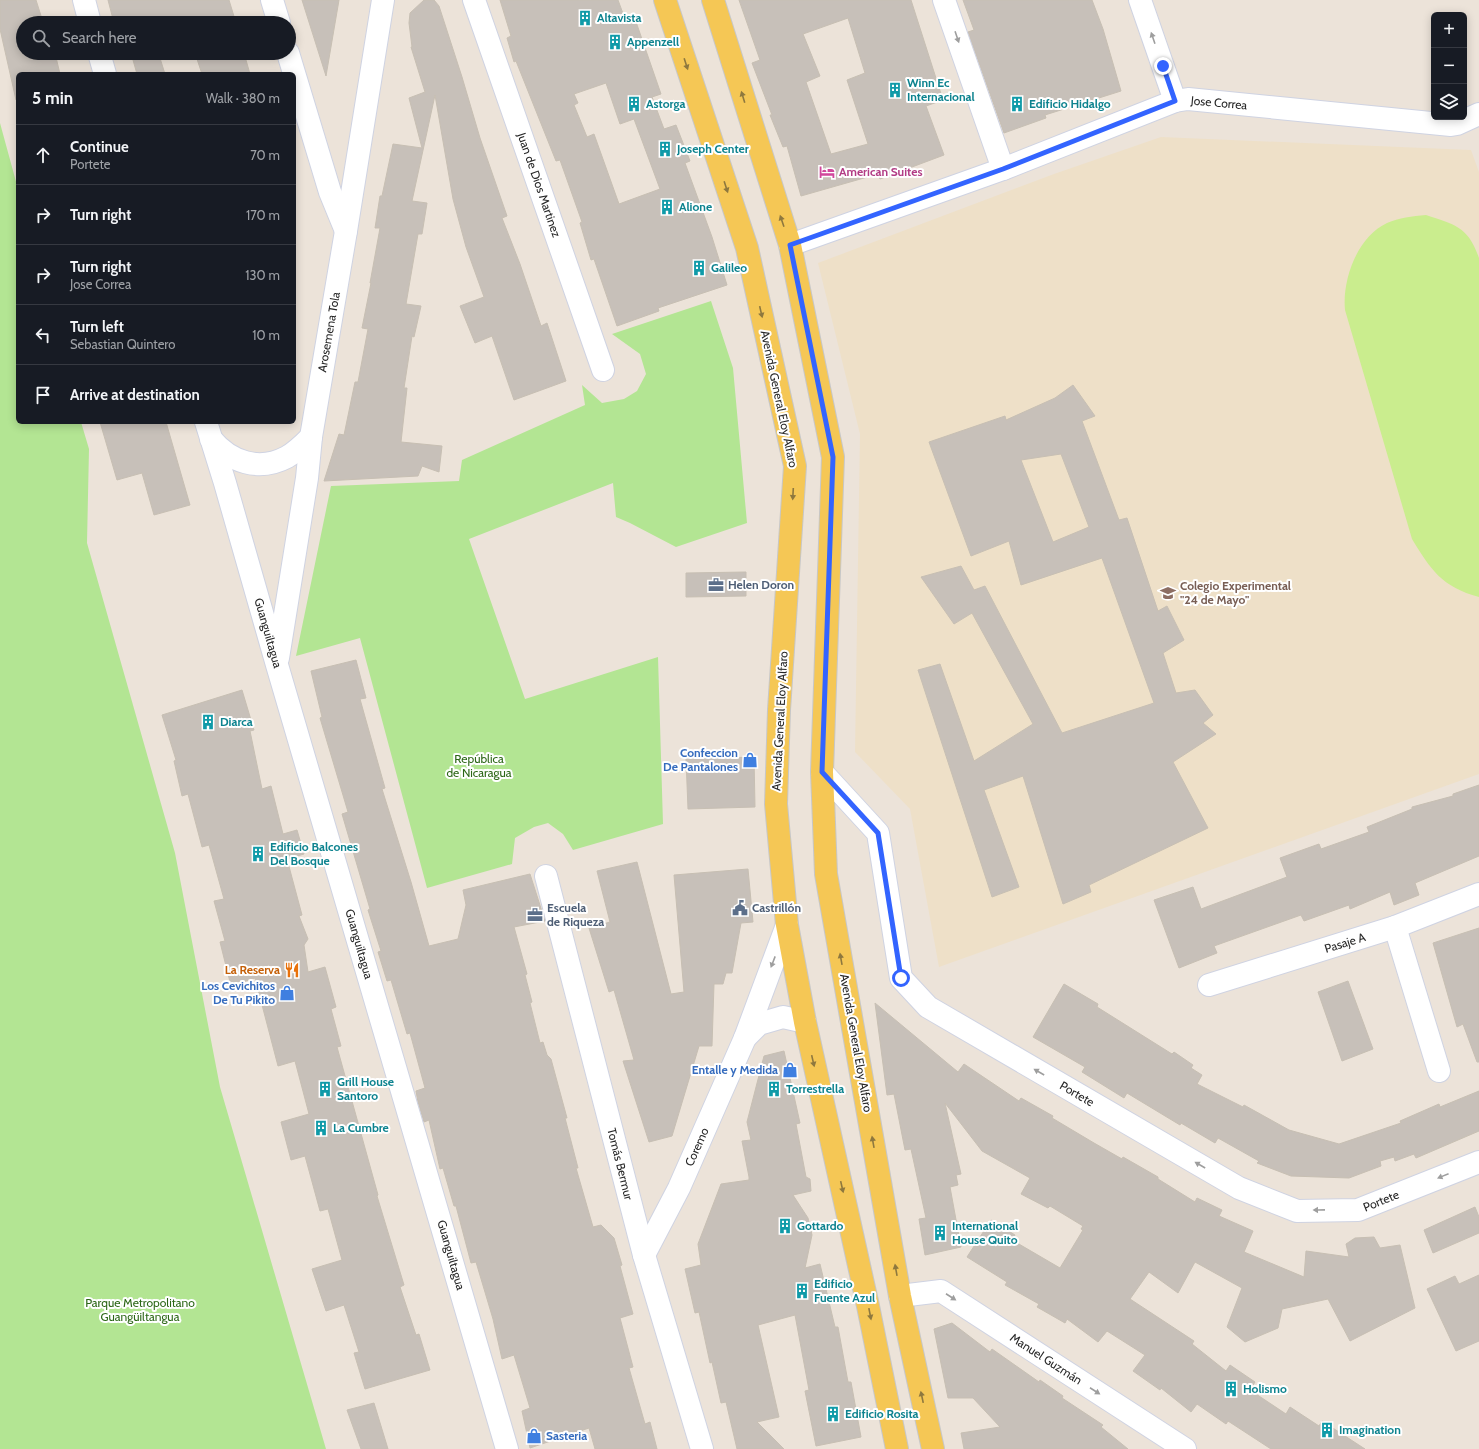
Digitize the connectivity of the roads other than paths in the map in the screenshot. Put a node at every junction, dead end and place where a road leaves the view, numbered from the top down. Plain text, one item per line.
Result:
1 (84, 0) edge
2 (272, 0) edge
3 (384, 0) edge
4 (474, 0) edge
5 (665, 0) edge
6 (713, 0) edge
7 (944, 0) edge
8 (1140, 0) edge
9 (88, 16) edge
10 (276, 16) edge
11 (101, 60) edge
12 (290, 60) edge
13 (104, 72) edge
14 (294, 72) edge
15 (296, 79) edge
16 (1175, 101) junction
17 (1479, 114) edge
18 (1003, 169) junction
19 (346, 231) junction
20 (790, 245) junction
21 (603, 370) dead end
22 (208, 431) edge
23 (311, 436) junction
24 (277, 665) junction
25 (822, 772) junction
26 (546, 876) dead end
27 (1479, 894) edge
28 (787, 925) junction
29 (1394, 927) junction
30 (1209, 985) dead end
31 (805, 1022) junction
32 (745, 1038) junction
33 (1439, 1071) dead end
34 (1479, 1162) edge
35 (644, 1255) junction
36 (900, 1296) junction
37 (508, 1449) edge
38 (702, 1449) edge
39 (897, 1449) edge
40 (933, 1449) edge
41 (1185, 1449) edge

1 - 9 street
2 - 10 street
3 - 19 street, Arosemena Tola
4 - 21 street, Juan de Dios Martinez
5 -> 28 main road, Avenida General Eloy Alfaro
20 -> 6 main road, Avenida General Eloy Alfaro
7 -> 18 street
16 -> 8 street
11 - 13 street
12 - 14 street
15 - 19 street
16 - 17 street, Jose Correa
16 - 18 street, Jose Correa
18 - 20 street, Jose Correa
19 - 23 street, Arosemena Tola
20 - 25 main road, Avenida General Eloy Alfaro
22 - 23 street, Guanguiltagua
22 - 24 street, Guanguiltagua
23 - 24 street, Arosemena Tola
24 - 37 street, Guanguiltagua
34 -> 25 street, Portete
36 -> 25 main road, Avenida General Eloy Alfaro
26 - 35 street, Tomás Bermur
27 - 29 street, Pasaje A
28 - 31 main road, Avenida General Eloy Alfaro
28 -> 32 street, Coremo
29 - 30 street, Pasaje A
29 - 33 street
31 - 32 street, Coremo
31 -> 39 main road, Avenida General Eloy Alfaro
32 - 35 street, Coremo
35 - 38 street, Tomás Bermur
40 -> 36 main road, Avenida General Eloy Alfaro
36 -> 41 street, Manuel Guzmán

